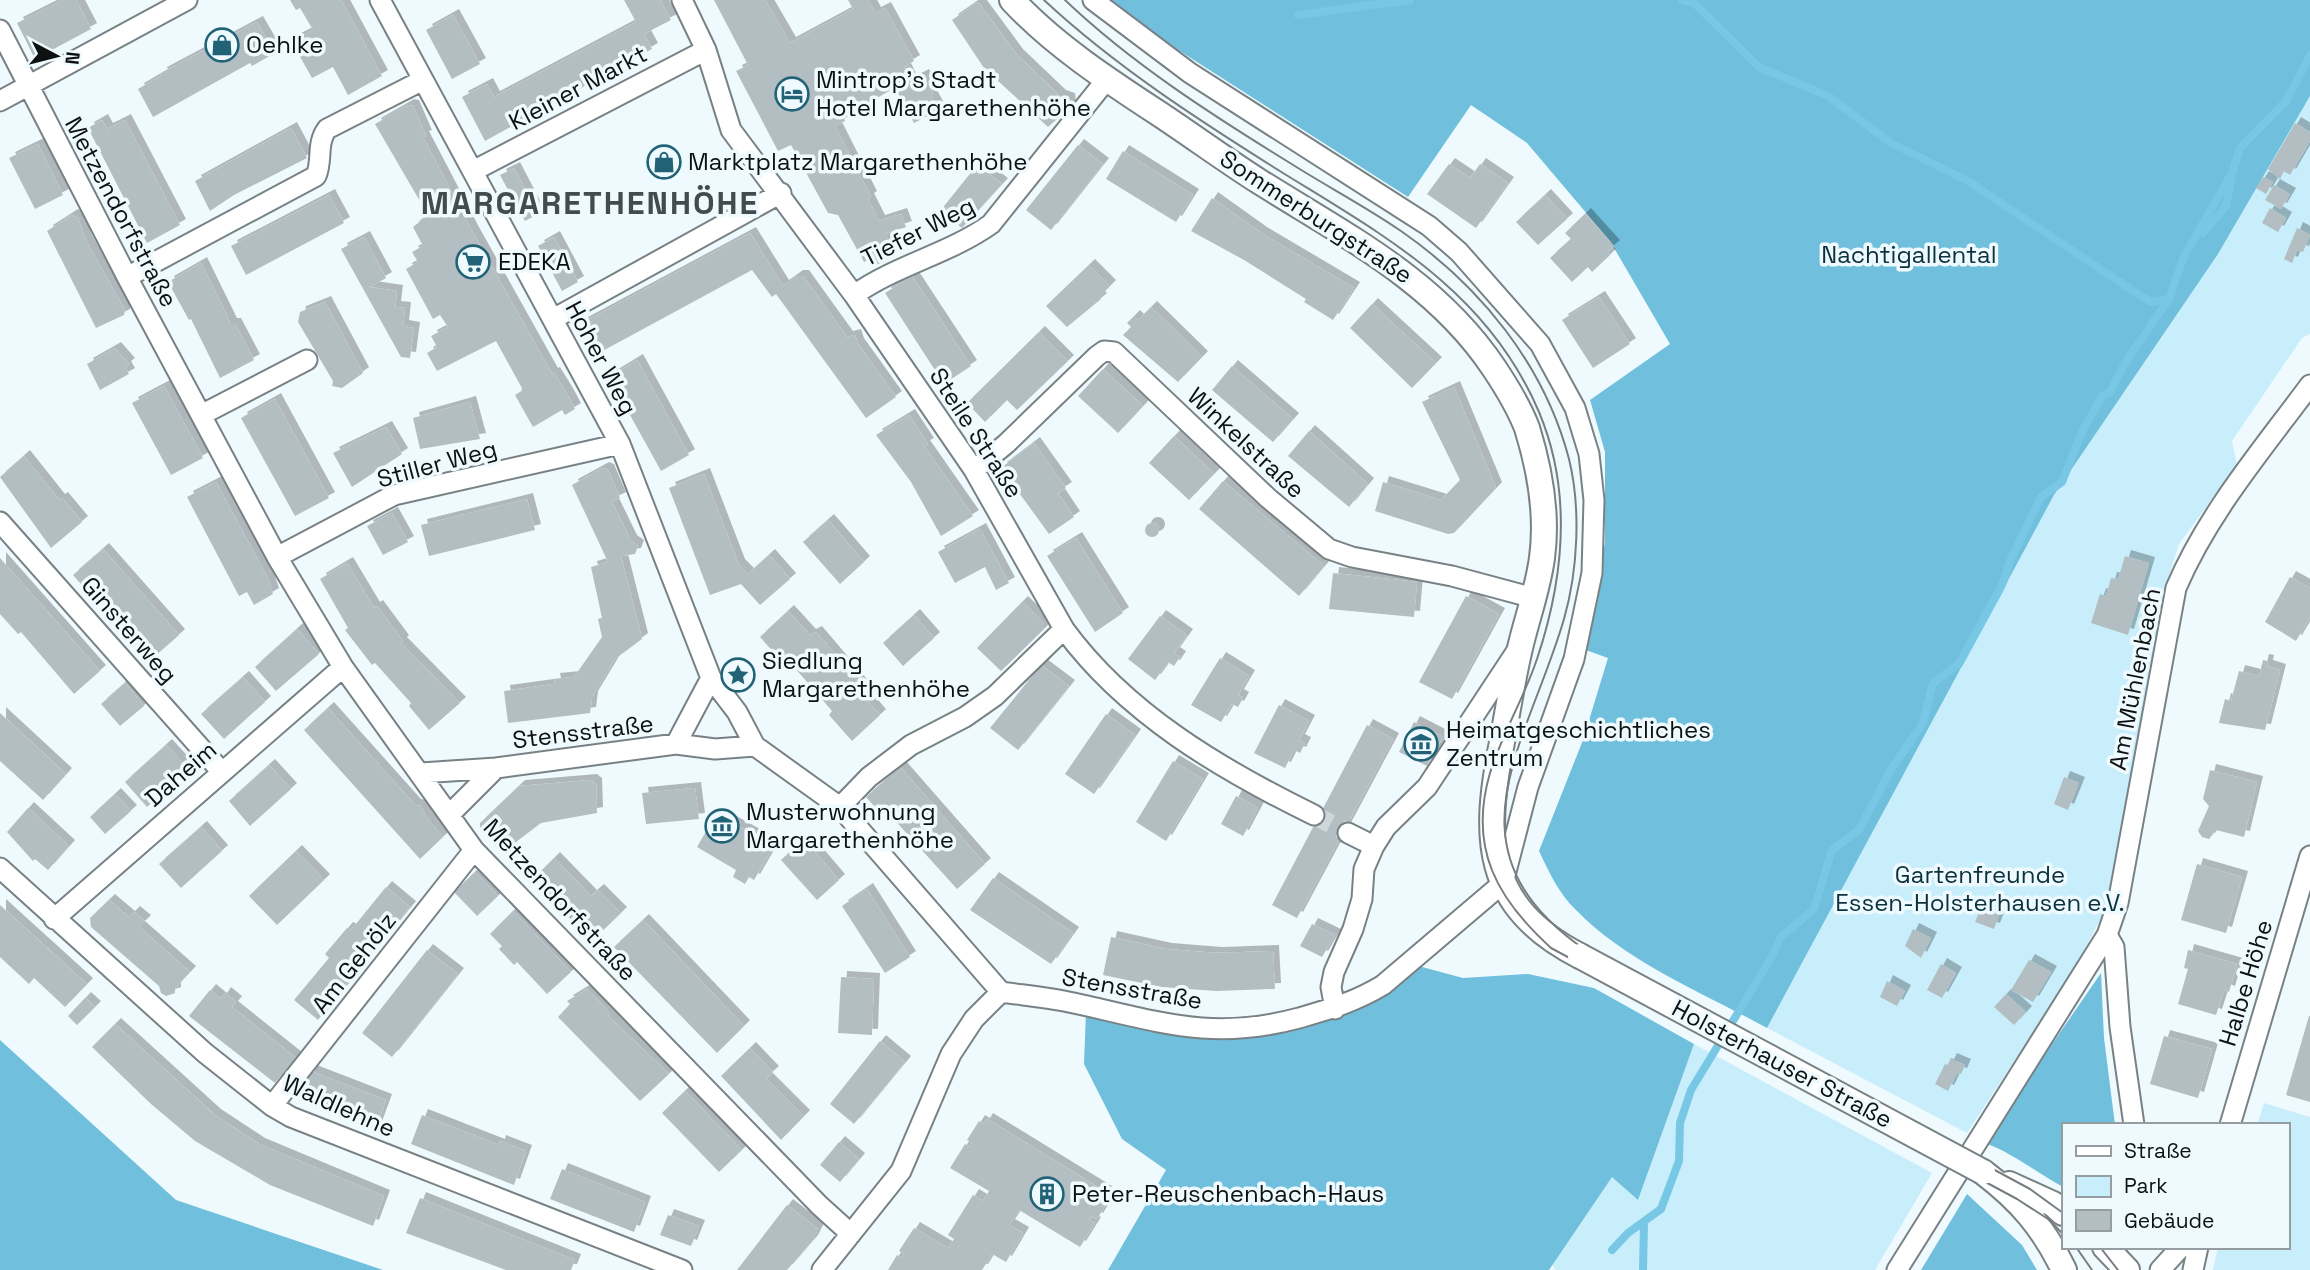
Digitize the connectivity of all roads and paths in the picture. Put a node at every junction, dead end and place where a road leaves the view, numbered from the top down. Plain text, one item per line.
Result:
1 (187, 0) edge
2 (380, 0) edge
3 (682, 0) edge
4 (1012, 0) edge
5 (1093, 0) edge
6 (0, 30) edge
7 (706, 50) junction
8 (1107, 79) junction
9 (423, 80) junction
10 (28, 86) junction
11 (0, 101) edge
12 (473, 171) junction
13 (781, 193) junction
14 (127, 277) junction
15 (853, 295) junction
16 (553, 319) junction
17 (307, 360) dead end
18 (2310, 385) edge
19 (201, 415) junction
20 (620, 444) junction
21 (974, 470) junction
22 (0, 522) edge
23 (277, 557) junction
24 (1534, 598) junction
25 (1064, 629) junction
26 (1521, 645) junction
27 (343, 667) junction
28 (711, 678) junction
29 (677, 744) junction
30 (755, 746) junction
31 (496, 768) junction
32 (220, 771) junction
33 (421, 774) junction
34 (1494, 784) junction
35 (1528, 787) junction
36 (840, 807) junction
37 (450, 814) junction
38 (1314, 815) tunnel mouth
39 (1348, 833) tunnel mouth
40 (1374, 846) junction
41 (474, 850) junction
42 (2310, 856) edge
43 (0, 868) edge
44 (1503, 883) junction
45 (54, 919) junction
46 (2107, 935) junction
47 (1580, 956) joint
48 (1001, 992) junction
49 (1335, 1009) junction
50 (272, 1106) junction
51 (2134, 1123) edge
52 (2231, 1123) edge
53 (1983, 1172) junction
54 (2062, 1212) edge
55 (851, 1234) junction
56 (2107, 1249) edge
57 (2179, 1249) edge
58 (2198, 1249) edge
59 (682, 1270) edge
60 (822, 1270) edge
61 (1897, 1270) edge
62 (2064, 1270) edge
63 (2127, 1270) edge
64 (2160, 1270) edge
65 (2193, 1270) edge

1 - 10 street
2 - 9 street, Hoher Weg
3 - 7 street, Steile Straße
4 - 8 street, Sommerburgstraße
5 - 35 street
6 - 10 street, Metzendorfstraße
7 - 12 street, Kleiner Markt
7 - 13 street, Steile Straße
8 - 15 street, Tiefer Weg
8 - 24 street, Sommerburgstraße
9 - 12 street, Hoher Weg
9 - 14 street
10 - 11 street
10 - 14 street, Metzendorfstraße
12 - 16 street, Hoher Weg
13 - 15 street, Steile Straße
13 - 16 street
14 - 19 street, Metzendorfstraße
15 - 21 street, Steile Straße
16 - 20 street, Hoher Weg
17 - 19 street
18 - 46 street, Am Mühlenbach
19 - 23 street, Metzendorfstraße
20 - 23 street, Stiller Weg
20 - 28 street, Hoher Weg
21 - 24 street, Winkelstraße
21 - 25 street, Steile Straße
22 - 32 street, Ginsterweg
23 - 27 street, Metzendorfstraße
24 - 26 street, Sommerburgstraße
25 - 36 street
25 - 38 street, Steile Straße
26 - 34 street, Sommerburgstraße
26 - 40 street
27 - 32 street, Daheim
27 - 33 street, Metzendorfstraße
28 - 29 street, Stensstraße
28 - 30 street
29 - 30 street, Stensstraße
29 - 31 street, Stensstraße
30 - 36 street
31 - 33 street, Stensstraße
31 - 37 street, Stensstraße
32 - 45 street, Daheim
33 - 37 street, Metzendorfstraße
34 - 35 street
34 - 44 street, Sommerburgstraße
35 - 44 street
36 - 48 street
37 - 41 street, Metzendorfstraße
39 - 40 street
40 - 49 street
41 - 50 street, Am Gehölz
41 - 55 street, Metzendorfstraße
42 - 52 street, Halbe Höhe
43 - 45 street, Waldlehne
44 - 47 street, Sommerburgstraße
44 - 49 street, Stensstraße
45 - 50 street, Waldlehne
46 - 51 street
46 - 61 street, Am Mühlenbach
47 - 53 street, Holsterhauser Straße, bridge
48 - 49 street, Stensstraße
48 - 55 street
50 - 59 street, Waldlehne
53 - 54 street, Holsterhauser Straße
53 - 62 street, Holsterhauser Straße
55 - 60 street
56 - 63 street
57 - 64 street
58 - 65 street

